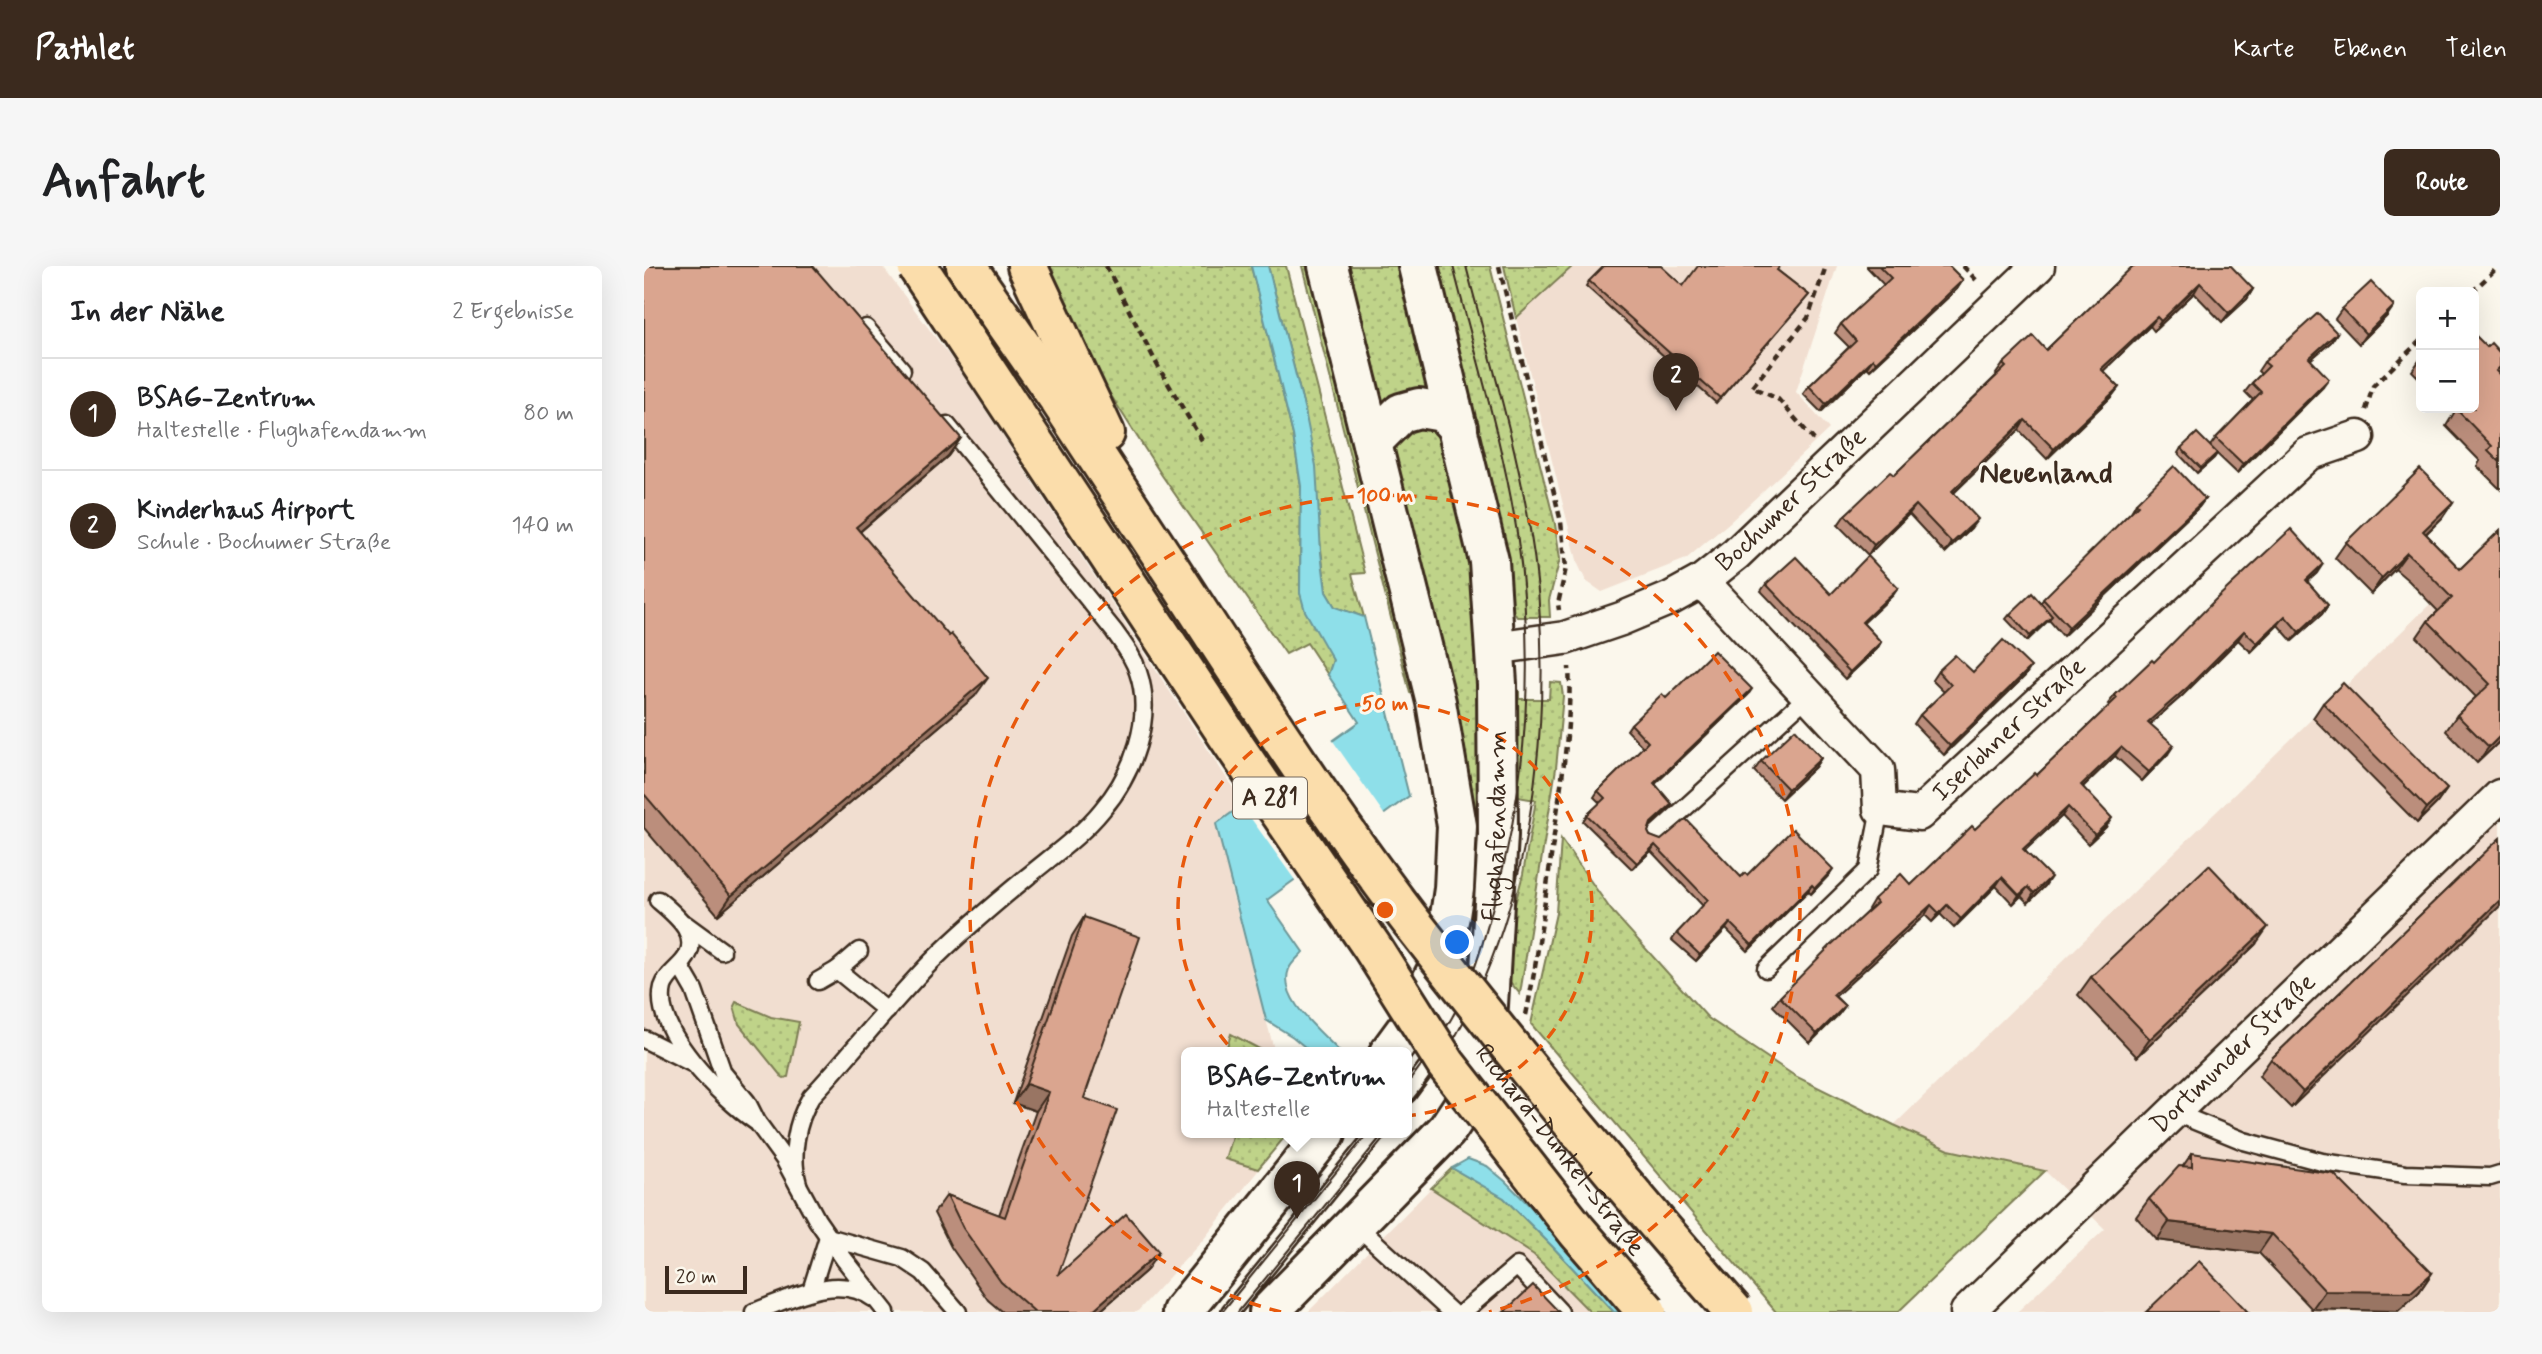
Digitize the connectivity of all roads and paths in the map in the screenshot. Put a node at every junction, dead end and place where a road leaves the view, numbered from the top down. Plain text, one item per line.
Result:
1 (917, 266) edge
2 (966, 266) edge
3 (1027, 266) edge
4 (1106, 266) edge
5 (1328, 266) edge
6 (1418, 266) edge
7 (1499, 266) edge
8 (1826, 266) edge
9 (2038, 266) edge
10 (2499, 266) edge
11 (2477, 287) edge
12 (853, 313) edge
13 (2416, 345) edge
14 (913, 384) edge
15 (939, 416) edge
16 (1458, 428) junction
17 (2358, 437) joint
18 (1203, 442) dead end
19 (1372, 442) junction
20 (1834, 461) junction
21 (1168, 565) junction
22 (1702, 581) junction
23 (1494, 648) junction
24 (1567, 651) junction
25 (1809, 695) junction
26 (2500, 796) edge
27 (1880, 809) junction
28 (1654, 836) edge
29 (1547, 885) dead end
30 (658, 900) dead end
31 (685, 924) junction
32 (722, 951) dead end
33 (859, 951) dead end
34 (1766, 969) dead end
35 (837, 970) junction
36 (682, 971) dead end
37 (818, 981) dead end
38 (1430, 985) junction
39 (887, 1011) junction
40 (1457, 1020) junction
41 (644, 1039) edge
42 (1393, 1047) edge
43 (1485, 1056) junction
44 (698, 1066) junction
45 (1412, 1087) edge
46 (2173, 1112) junction
47 (757, 1122) junction
48 (1322, 1138) edge
49 (1372, 1138) edge
50 (2500, 1174) edge
51 (798, 1184) junction
52 (1355, 1224) junction
53 (828, 1237) junction
54 (811, 1291) junction
55 (881, 1306) edge
56 (754, 1312) edge
57 (958, 1312) edge
58 (1182, 1312) edge
59 (1230, 1312) edge
60 (1269, 1312) edge
61 (1451, 1312) edge
62 (1463, 1312) edge
63 (1560, 1312) edge
64 (1647, 1312) edge
65 (1692, 1312) edge
66 (1734, 1312) edge
67 (1967, 1312) edge

1 - 64 highway, A 281, bridge
2 - 21 highway, A 281
3 - 21 highway
4 - 18 path
5 - 19 main road, Flughafendamm
6 - 16 main road, Flughafendamm
7 - 24 path
8 - 20 path
9 - 20 street, Bochumer Straße
10 - 11 path
12 - 14 lane
13 - 17 path
15 - 39 lane
16 - 19 main road
16 - 23 main road, Flughafendamm
17 - 27 street, Iserlohner Straße
19 - 38 main road, Flughafendamm
20 - 22 street, Bochumer Straße
21 - 66 highway, A 281, bridge
22 - 24 street, Bochumer Straße
22 - 25 street
23 - 24 street, Bochumer Straße
23 - 43 main road, Flughafendamm
24 - 29 path
25 - 27 street
25 - 28 lane
26 - 46 street, Dortmunder Straße
27 - 34 lane
30 - 31 lane
31 - 32 lane
31 - 44 lane
33 - 35 lane
35 - 37 lane
35 - 39 lane
36 - 47 lane
38 - 40 main road, Richard-Dunkel-Straße
38 - 42 main road, Flughafendamm
39 - 51 lane
40 - 43 main road, Richard-Dunkel-Straße
40 - 45 lane
41 - 44 lane
43 - 52 main road, Flughafendamm
43 - 65 main road, Richard-Dunkel-Straße
44 - 47 lane
46 - 50 lane
46 - 67 street, Dortmunder Straße
47 - 51 lane
48 - 58 main road
49 - 59 lane
51 - 53 lane
52 - 60 main road, Flughafendamm
52 - 61 lane
53 - 54 lane
53 - 55 lane
53 - 57 lane
54 - 55 lane
54 - 56 lane
62 - 63 lane

